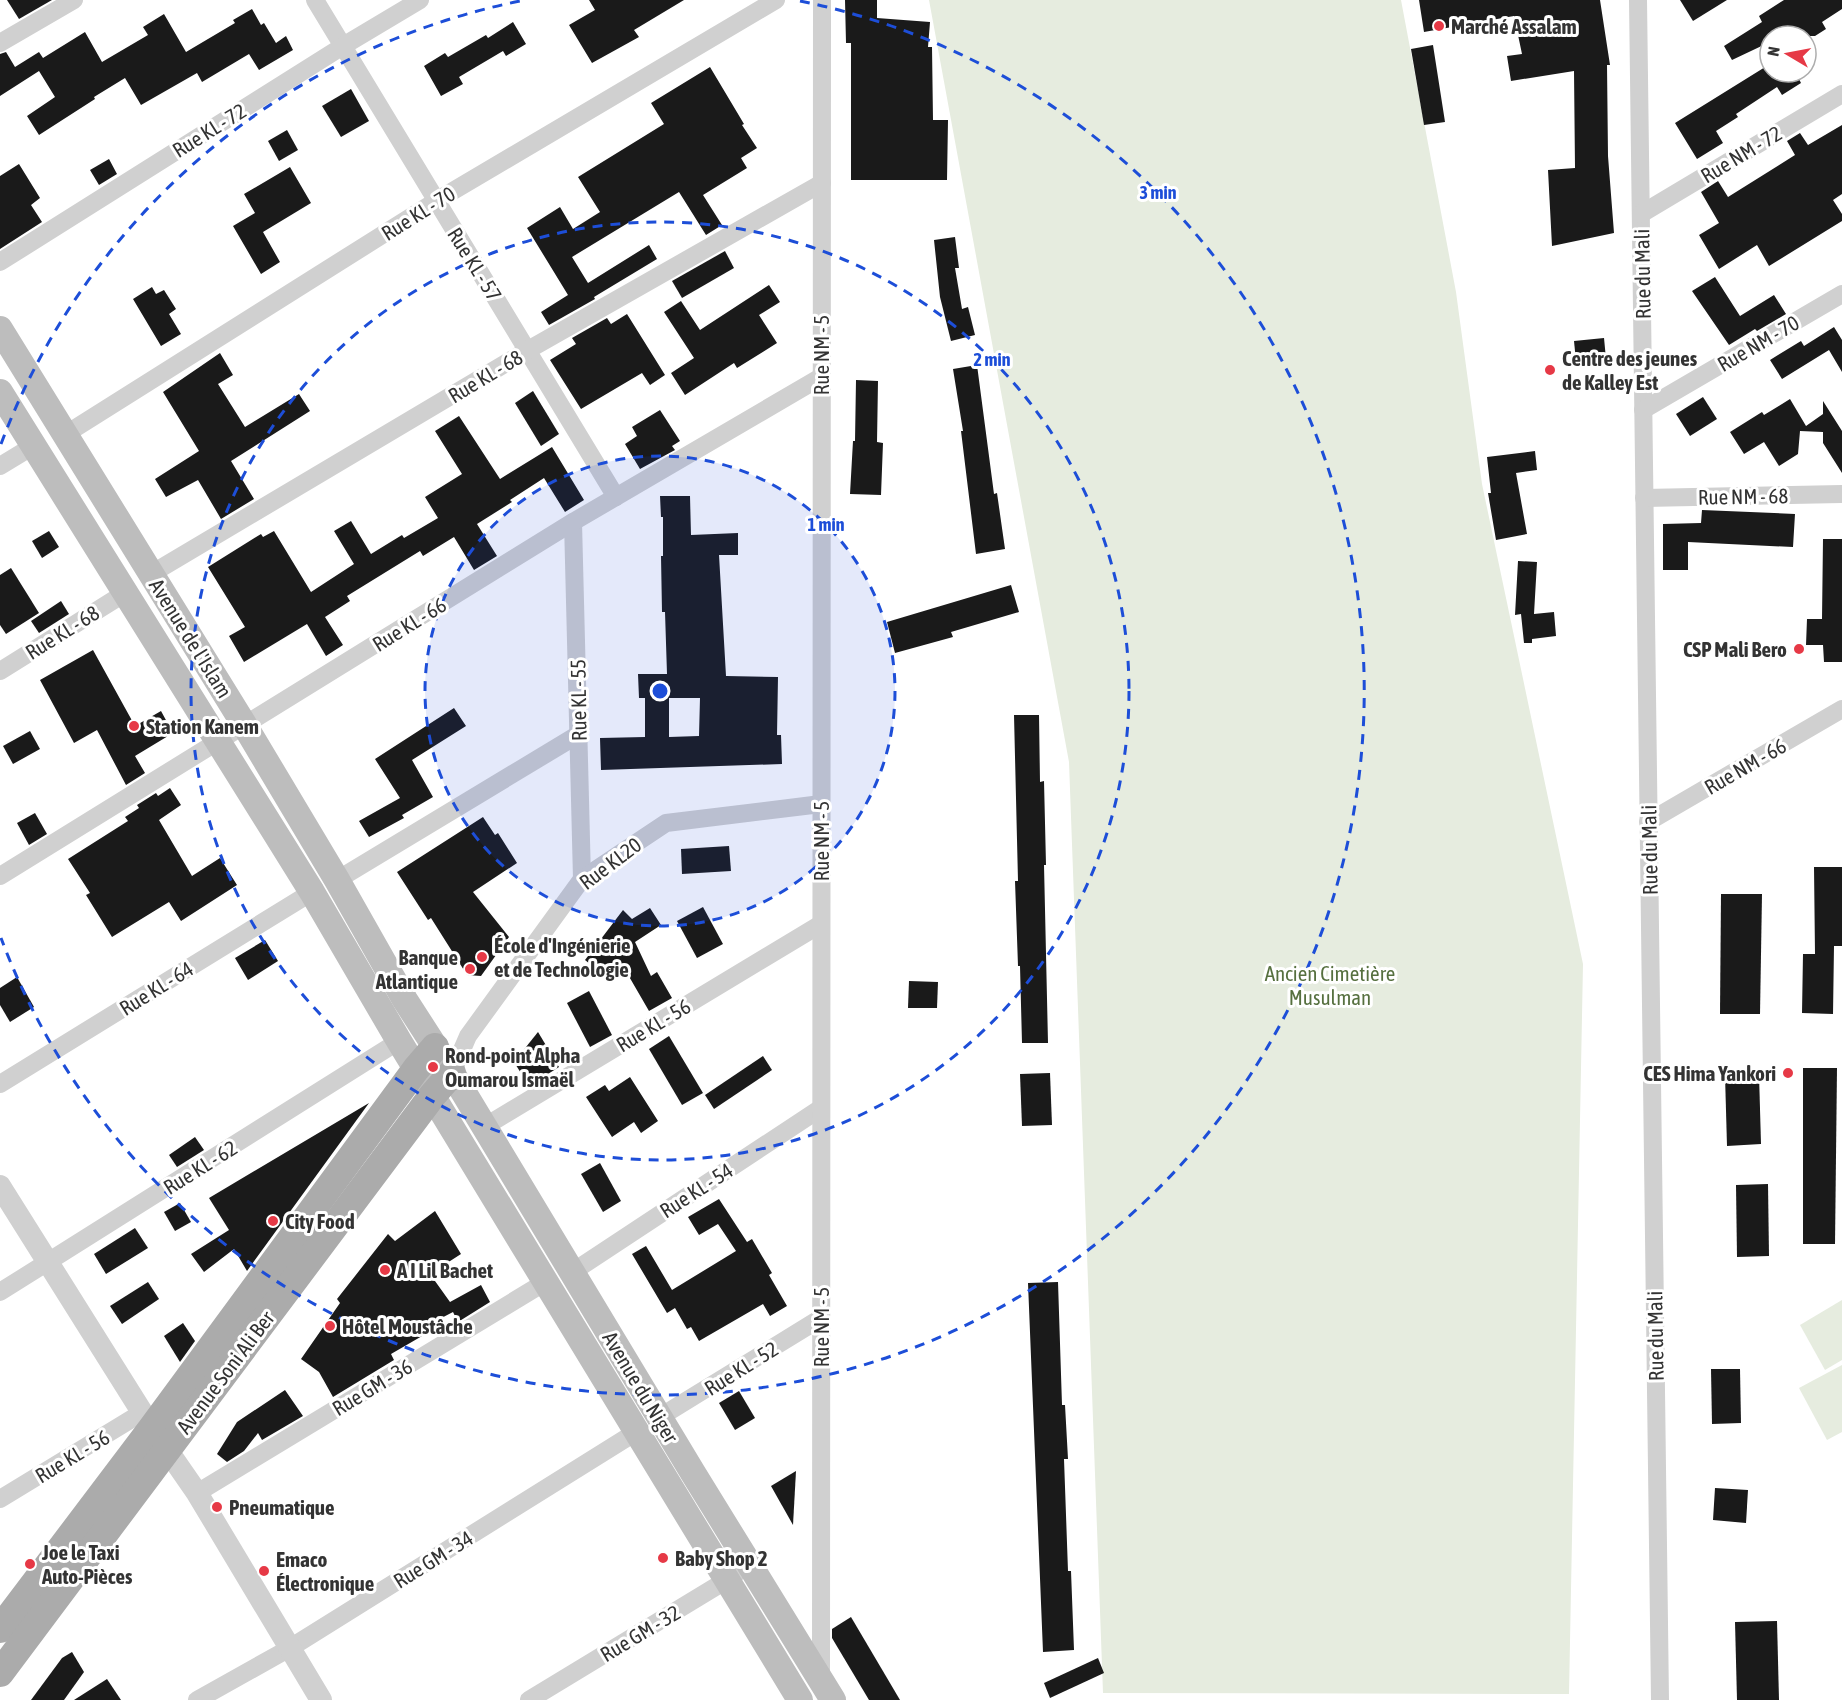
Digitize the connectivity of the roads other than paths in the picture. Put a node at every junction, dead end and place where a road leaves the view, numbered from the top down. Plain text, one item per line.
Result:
1 (74, 0) edge
2 (315, 0) edge
3 (420, 0) edge
4 (776, 0) edge
5 (822, 0) edge
6 (1640, 1) edge
7 (0, 43) edge
8 (343, 46) junction
9 (1842, 94) edge
10 (822, 183) junction
11 (436, 201) junction
12 (1641, 214) junction
13 (0, 262) edge
14 (1842, 294) edge
15 (0, 329) edge
16 (528, 350) junction
17 (821, 377) junction
18 (0, 392) edge
19 (1643, 410) junction
20 (66, 434) junction
21 (33, 446) junction
22 (0, 466) edge
23 (1842, 495) edge
24 (616, 496) junction
25 (1644, 498) junction
26 (573, 522) junction
27 (151, 574) junction
28 (124, 593) junction
29 (0, 670) edge
30 (1842, 709) edge
31 (245, 726) junction
32 (579, 734) junction
33 (218, 742) junction
34 (821, 804) junction
35 (1648, 822) junction
36 (0, 876) edge
37 (582, 879) junction
38 (337, 880) junction
39 (312, 892) junction
40 (821, 924) junction
41 (468, 1036) junction
42 (399, 1041) junction
43 (435, 1047) junction
44 (416, 1069) junction
45 (452, 1073) junction
46 (0, 1084) edge
47 (432, 1096) junction
48 (821, 1108) junction
49 (484, 1127) junction
50 (0, 1186) edge
51 (48, 1264) junction
52 (571, 1273) junction
53 (547, 1281) junction
54 (0, 1292) edge
55 (821, 1318) junction
56 (660, 1417) junction
57 (154, 1430) junction
58 (636, 1432) junction
59 (197, 1493) junction
60 (0, 1499) edge
61 (750, 1565) junction
62 (728, 1580) junction
63 (0, 1629) edge
64 (290, 1648) junction
65 (0, 1673) edge
66 (827, 1691) edge
67 (197, 1700) edge
68 (321, 1700) edge
69 (529, 1700) edge
70 (800, 1700) edge
71 (1660, 1700) edge

1 - 7 street
2 - 8 street, Rue KL - 57
3 - 8 street, Rue KL - 72
4 - 11 street, Rue KL - 70
5 - 10 street, Rue NM - 5
6 - 12 street, Rue du Mali
8 - 11 street, Rue KL - 57
8 - 13 street, Rue KL - 72
9 - 12 street, Rue NM - 72
10 - 16 street, Rue KL - 68
10 - 17 street, Rue NM - 5
11 - 16 street, Rue KL - 57
11 - 20 street, Rue KL - 70
12 - 19 street, Rue du Mali
14 - 19 street, Rue NM - 70
15 - 20 main road, Avenue de l'Islam
16 - 24 street, Rue KL - 57
16 - 27 street, Rue KL - 68
17 - 24 street, Rue KL - 66
17 - 34 street, Rue NM - 5
18 - 21 main road, Avenue de l'Islam
19 - 25 street, Rue du Mali
20 - 27 main road, Avenue de l'Islam
21 - 22 street
21 - 28 main road, Avenue de l'Islam
23 - 25 street, Rue NM - 68
24 - 26 street, Rue KL - 66
25 - 35 street, Rue du Mali
26 - 31 street, Rue KL - 66
26 - 32 street, Rue KL - 55
27 - 31 main road, Avenue de l'Islam
28 - 29 street, Rue KL - 68
28 - 33 main road, Avenue de l'Islam
30 - 35 street, Rue NM - 66
31 - 33 street, Rue KL - 66
31 - 38 main road, Avenue de l'Islam
32 - 37 street, Rue KL - 55
32 - 38 street
33 - 36 street, Rue KL - 66
33 - 39 main road, Avenue de l'Islam
34 - 37 street, Rue KL20
34 - 40 street, Rue NM - 5
35 - 71 street, Rue du Mali
37 - 41 street, Rue KL20
38 - 43 main road, Avenue de l'Islam
39 - 42 main road, Avenue de l'Islam
39 - 46 street, Rue KL - 64
40 - 48 street, Rue NM - 5
40 - 49 street, Rue KL - 56
41 - 43 street
41 - 45 street, Rue KL20
42 - 44 main road, Avenue de l'Islam
42 - 51 street, Rue KL - 62
43 - 44 main road, Avenue Soni Ali Ber
43 - 45 main road, Avenue de l'Islam
44 - 47 main road
44 - 57 main road, Avenue Soni Ali Ber
45 - 47 main road, Avenue Soni Ali Ber
45 - 49 main road, Avenue du Niger
47 - 53 main road, Avenue du Niger
47 - 57 main road, Avenue Soni Ali Ber
48 - 52 street, Rue KL - 54
48 - 55 street, Rue NM - 5
49 - 52 main road, Avenue du Niger
50 - 51 street
51 - 54 street, Rue KL - 62
51 - 57 street
52 - 56 main road, Avenue du Niger
53 - 58 main road, Avenue du Niger
53 - 59 street, Rue GM - 36
55 - 56 street, Rue KL - 52
55 - 66 street, Rue NM - 5
56 - 61 main road, Avenue du Niger
57 - 59 street
57 - 60 street, Rue KL - 56
57 - 63 main road, Avenue Soni Ali Ber
57 - 65 main road, Avenue Soni Ali Ber
58 - 62 main road, Avenue du Niger
58 - 64 street, Rue GM - 34
59 - 64 street
61 - 62 street, Rue GM - 32
61 - 66 main road, Avenue du Niger
62 - 69 street, Rue GM - 32
62 - 70 main road, Avenue du Niger
64 - 67 street, Rue GM - 34
64 - 68 street

